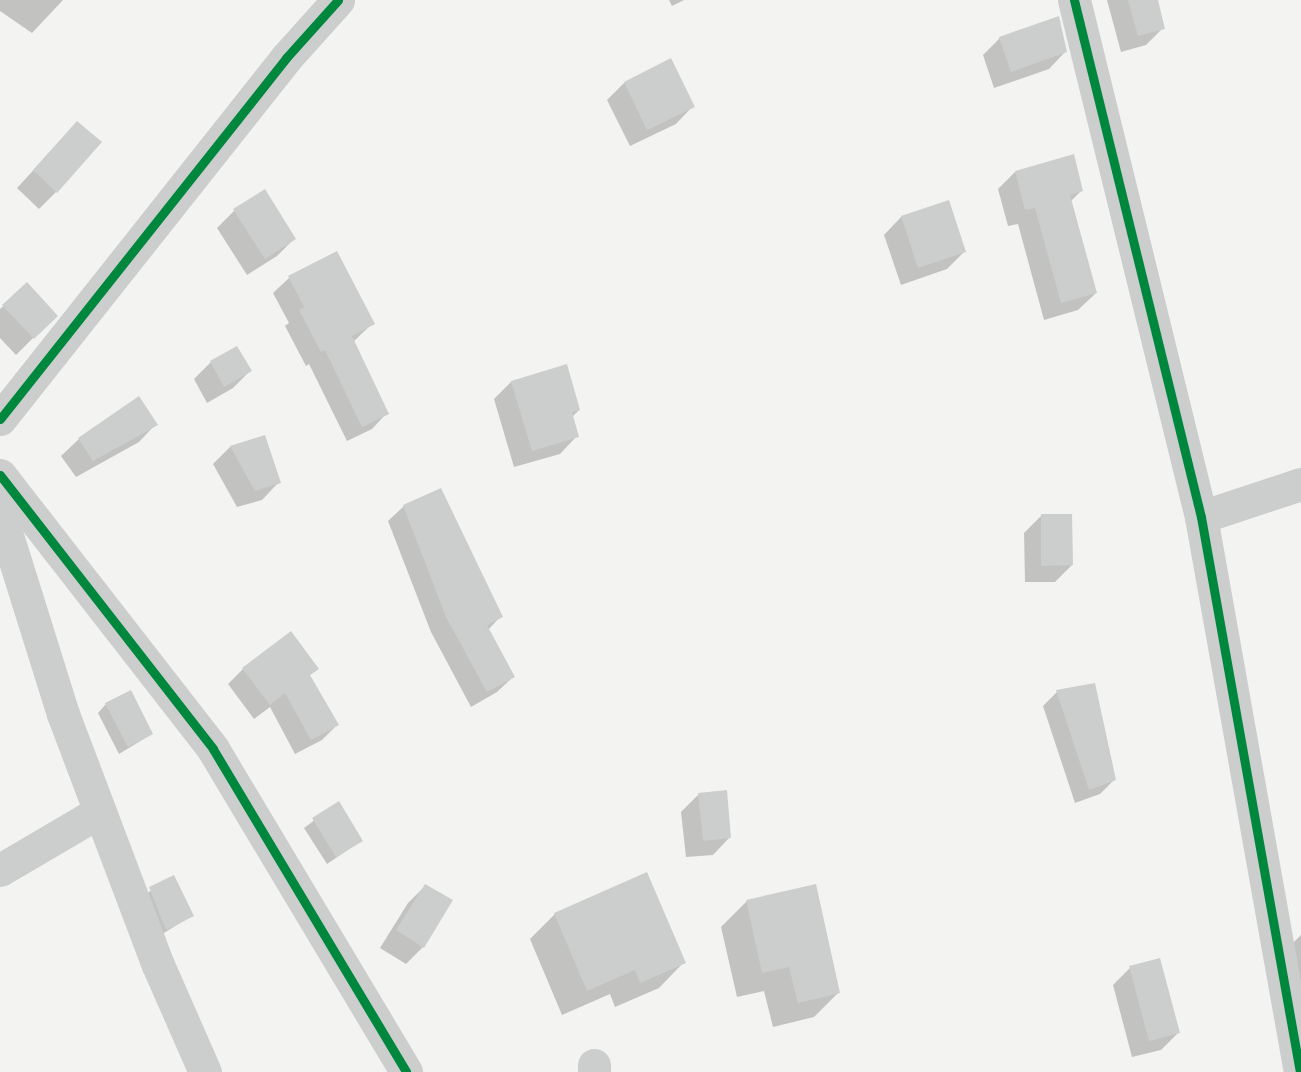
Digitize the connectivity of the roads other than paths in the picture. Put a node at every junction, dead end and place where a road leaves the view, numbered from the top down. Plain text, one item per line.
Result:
1 (338, 0) edge
2 (1074, 0) edge
3 (0, 419) edge
4 (0, 475) edge
5 (1301, 484) edge
6 (0, 513) edge
7 (1202, 517) junction
8 (99, 812) junction
9 (0, 870) edge
10 (205, 1072) edge
11 (406, 1072) edge
12 (1300, 1072) edge

1 - 3 street
2 - 7 street
4 - 11 street
5 - 7 street
6 - 8 street
7 - 12 street
8 - 9 street
8 - 10 street

